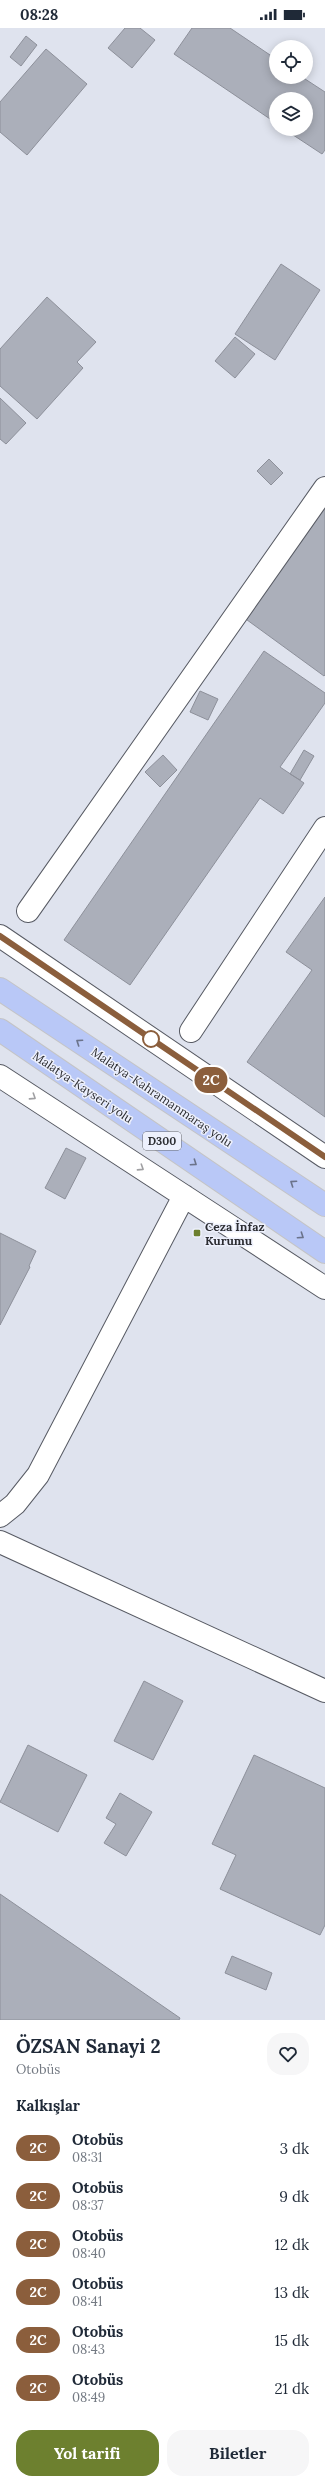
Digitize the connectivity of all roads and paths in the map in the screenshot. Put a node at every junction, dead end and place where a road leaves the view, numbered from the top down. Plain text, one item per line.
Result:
1 (325, 488) edge
2 (325, 828) edge
3 (28, 911) dead end
4 (0, 936) edge
5 (0, 989) edge
6 (0, 1030) edge
7 (191, 1031) dead end
8 (0, 1076) edge
9 (325, 1157) edge
10 (184, 1196) junction
11 (325, 1205) edge
12 (325, 1252) edge
13 (325, 1288) edge
14 (0, 1516) edge
15 (0, 1542) edge
16 (325, 1691) edge

1 - 3 street
2 - 7 street
4 - 9 street
11 -> 5 highway, Malatya-Kahramanmaraş yolu
6 -> 12 highway, Malatya-Kayseri yolu / D300
8 -> 10 street
10 - 13 street
10 - 14 street
15 - 16 street

